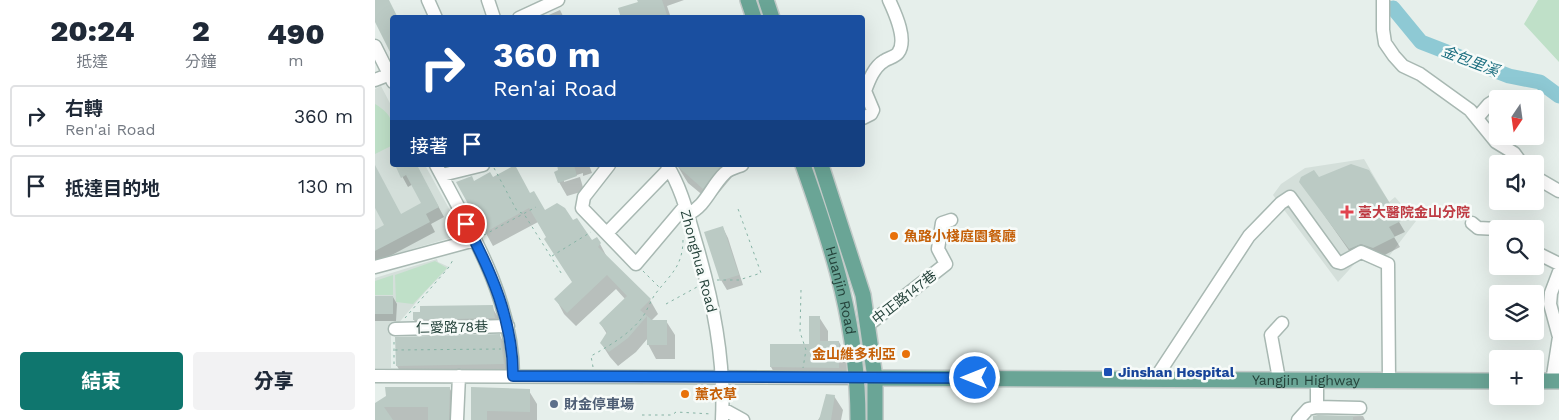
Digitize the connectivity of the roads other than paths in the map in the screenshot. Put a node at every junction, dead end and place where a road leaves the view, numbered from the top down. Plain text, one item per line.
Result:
1 (429, 0) edge
2 (488, 0) edge
3 (557, 0) edge
4 (748, 0) edge
5 (767, 0) edge
6 (889, 0) edge
7 (1383, 0) edge
8 (435, 15) edge
9 (493, 15) edge
10 (525, 15) edge
11 (753, 15) edge
12 (771, 15) edge
13 (375, 46) edge
14 (390, 74) edge
15 (390, 76) edge
16 (375, 80) edge
17 (865, 91) edge
18 (865, 91) edge
19 (1489, 104) edge
20 (865, 117) edge
21 (1477, 118) junction
22 (1516, 155) edge
23 (465, 167) edge
24 (607, 167) edge
25 (668, 167) edge
26 (738, 167) edge
27 (804, 167) edge
28 (822, 167) edge
29 (439, 170) edge
30 (1544, 182) edge
31 (1559, 191) edge
32 (687, 210) junction
33 (951, 220) dead end
34 (1472, 223) dead end
35 (1489, 229) edge
36 (603, 230) junction
37 (475, 240) junction
38 (1544, 256) edge
39 (1559, 264) edge
40 (375, 266) edge
41 (1559, 272) edge
42 (1282, 323) dead end
43 (867, 325) junction
44 (508, 326) junction
45 (395, 328) road end
46 (378, 374) edge
47 (459, 376) junction
48 (513, 376) junction
49 (723, 378) junction
50 (858, 378) junction
51 (875, 378) junction
52 (1279, 379) junction
53 (1317, 379) junction
54 (1389, 379) junction
55 (1155, 380) junction
56 (1489, 381) edge
57 (1556, 382) edge
58 (1317, 407) junction
59 (1360, 408) dead end
60 (723, 414) edge
61 (457, 420) edge
62 (743, 420) edge
63 (858, 420) edge
64 (875, 420) edge
65 (1298, 420) edge

1 - 8 street
2 - 9 street
3 - 10 street
4 - 11 main road
5 - 12 main road
6 - 18 street
7 - 21 street
13 - 14 street
15 - 16 street
17 - 20 street
19 - 21 street
21 - 22 street
23 - 29 street
24 - 36 street
25 - 32 street, Zhonghua Road
25 - 36 street
26 - 32 street
27 - 50 main road, Huanjin Road
28 - 43 main road, Huanjin Road
29 - 37 street
30 - 31 street
32 - 36 street
32 - 49 street, Zhonghua Road
33 - 43 street, 中正路147巷
34 - 35 street
37 - 40 street
37 - 44 street
38 - 39 street
41 - 57 street
42 - 52 street
43 - 51 main road, Huanjin Road
44 - 45 street, 仁愛路78巷
44 - 48 street
46 - 47 street
47 - 48 street
47 - 61 street
48 - 49 street
49 - 50 street
49 - 60 street, Zhonghua Road
50 - 51 street
50 - 63 main road, Huanjin Road
51 - 55 main road, Yangjin Highway
51 - 64 main road, Huanjin Road
52 - 53 main road, Yangjin Highway
52 - 55 main road, Yangjin Highway
53 - 54 main road, Yangjin Highway
53 - 58 street
54 - 55 street
54 - 56 main road, Yangjin Highway
58 - 59 street
58 - 65 street
60 - 62 street

